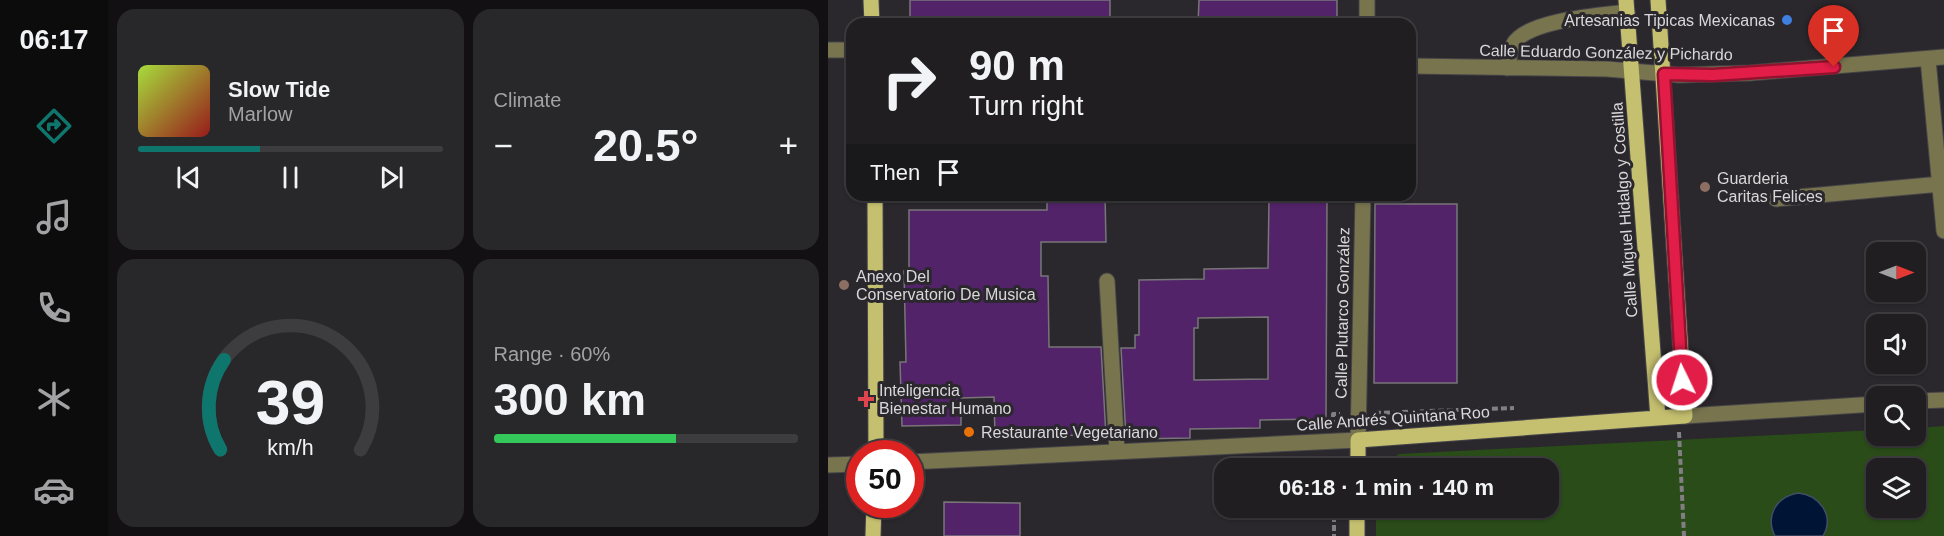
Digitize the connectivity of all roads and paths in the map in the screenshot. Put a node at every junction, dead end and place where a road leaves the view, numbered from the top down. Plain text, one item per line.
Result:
1 (871, 0) edge
2 (1367, 0) edge
3 (1658, 0) edge
4 (1627, 6) edge
5 (872, 18) edge
6 (1367, 18) edge
7 (828, 50) edge
8 (846, 50) edge
9 (1944, 57) edge
10 (1928, 59) junction
11 (1416, 66) edge
12 (1507, 68) junction
13 (1632, 70) junction
14 (1664, 74) junction
15 (1941, 184) junction
16 (1776, 200) dead end
17 (875, 201) edge
18 (1363, 201) edge
19 (1944, 231) edge
20 (1107, 281) dead end
21 (1944, 400) edge
22 (1926, 401) edge
23 (1866, 405) edge
24 (1682, 416) junction
25 (1658, 418) junction
26 (876, 440) edge
27 (1358, 440) junction
28 (1117, 451) junction
29 (1358, 458) edge
30 (924, 461) edge
31 (846, 464) edge
32 (828, 465) edge
33 (874, 518) edge
34 (1334, 518) edge
35 (1358, 518) edge
36 (873, 536) edge
37 (1334, 536) edge
38 (1358, 536) edge
39 (1684, 536) edge

1 - 5 main road
2 - 6 street
3 - 14 main road
4 - 12 street
4 - 13 main road, Calle Miguel Hidalgo y Costilla
7 - 8 street
9 - 10 street, Calle Eduardo González y Pichardo
10 - 14 street, Calle Eduardo González y Pichardo
10 - 15 street
11 - 12 street, Calle Eduardo González y Pichardo
12 - 13 street, Calle Eduardo González y Pichardo
13 - 14 street, Calle Eduardo González y Pichardo
13 - 25 main road, Calle Miguel Hidalgo y Costilla
14 - 24 main road
15 - 16 street
15 - 19 street
17 - 26 main road
18 - 27 street, Calle Plutarco González
20 - 28 street
21 - 22 street
23 - 24 street, Calle Andrés Quintana Roo
24 - 25 main road, Calle Andrés Quintana Roo
24 - 39 path
25 - 27 main road, Calle Andrés Quintana Roo
27 - 28 street, Calle Andrés Quintana Roo
27 - 29 main road, Calle Plutarco González
28 - 30 street, Calle Andrés Quintana Roo
31 - 32 street
33 - 36 main road
34 - 37 path
35 - 38 main road

